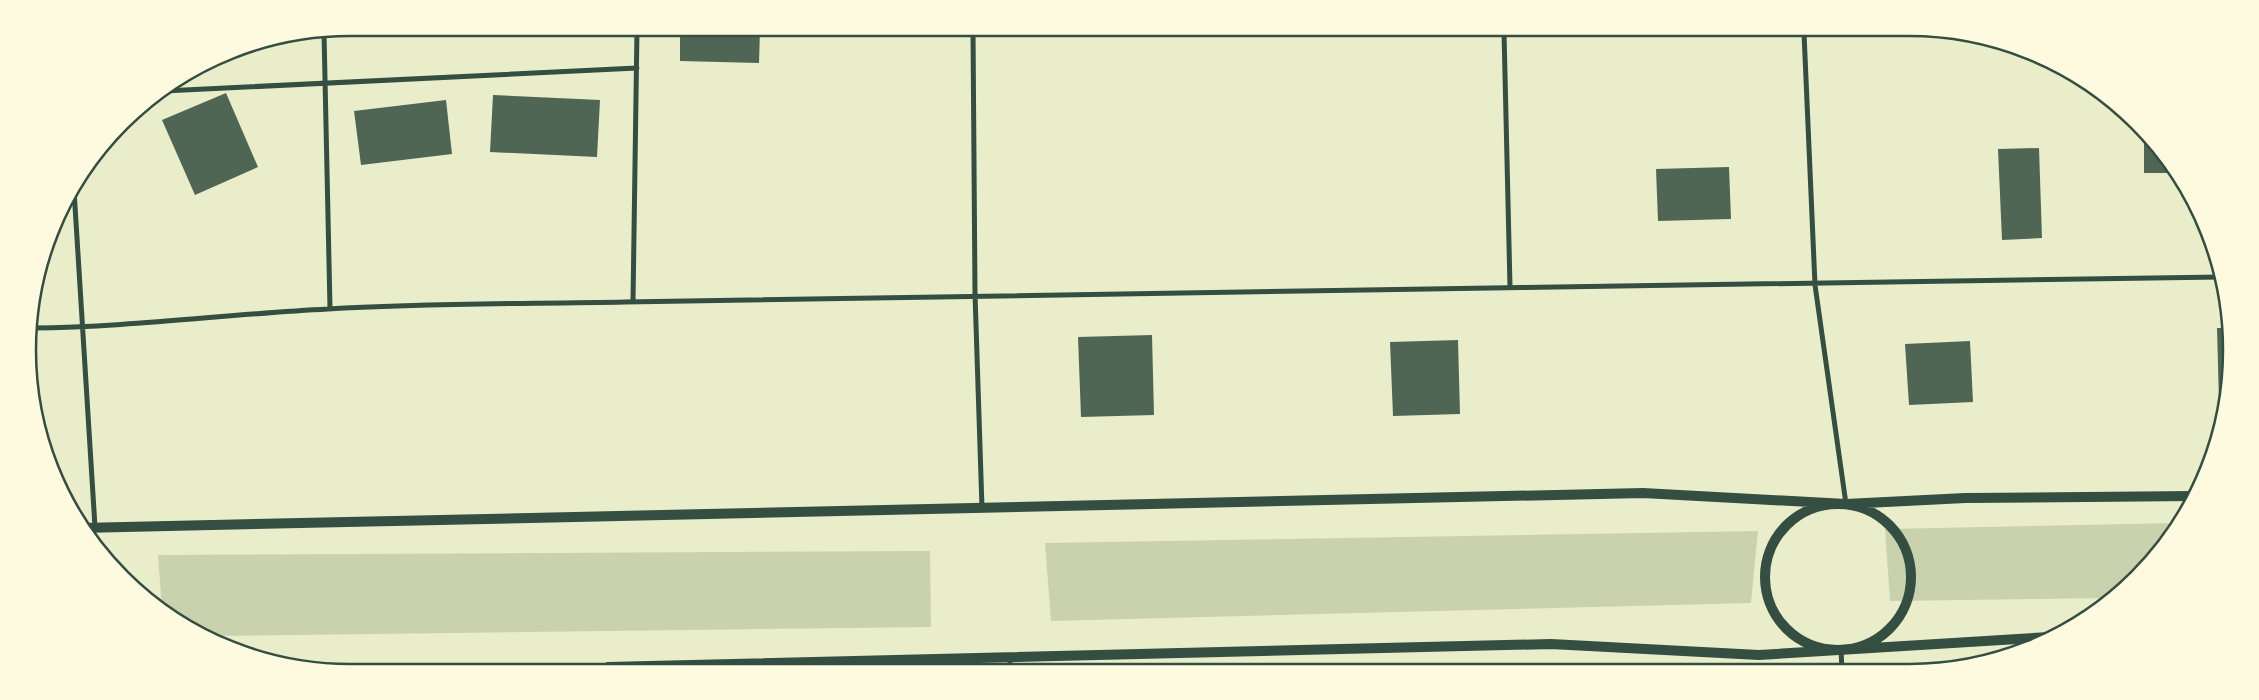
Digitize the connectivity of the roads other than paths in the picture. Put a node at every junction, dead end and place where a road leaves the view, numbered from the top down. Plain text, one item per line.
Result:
1 (637, 36) edge
2 (974, 36) edge
3 (1504, 36) edge
4 (1804, 36) edge
5 (324, 37) edge
6 (636, 68) junction
7 (325, 83) junction
8 (174, 91) edge
9 (75, 200) edge
10 (2214, 276) edge
11 (1814, 285) junction
12 (1510, 286) junction
13 (975, 294) junction
14 (633, 302) junction
15 (330, 308) junction
16 (37, 328) edge
17 (82, 328) junction
18 (2186, 496) edge
19 (1846, 504) junction
20 (982, 509) junction
21 (92, 528) edge
22 (95, 528) junction
23 (2033, 638) edge
24 (1841, 650) junction
25 (1010, 657) junction
26 (729, 664) edge
27 (1010, 664) edge
28 (1842, 664) edge

1 - 6 street
2 - 13 street
3 - 12 street
4 - 11 street
5 - 7 street
6 - 7 street
6 - 14 street
7 - 8 street
7 - 15 street
9 - 17 street
10 - 11 street
11 - 12 street
11 - 19 street
12 - 13 street
13 - 14 street
13 - 20 street
14 - 15 street
15 - 17 street
16 - 17 street
17 - 22 street
18 - 19 main road
19 - 20 main road
19 - 24 main road
19 - 24 main road
20 - 22 main road
21 - 22 main road
23 - 24 main road
24 - 25 main road
24 - 28 street
25 - 26 main road
25 - 27 street

